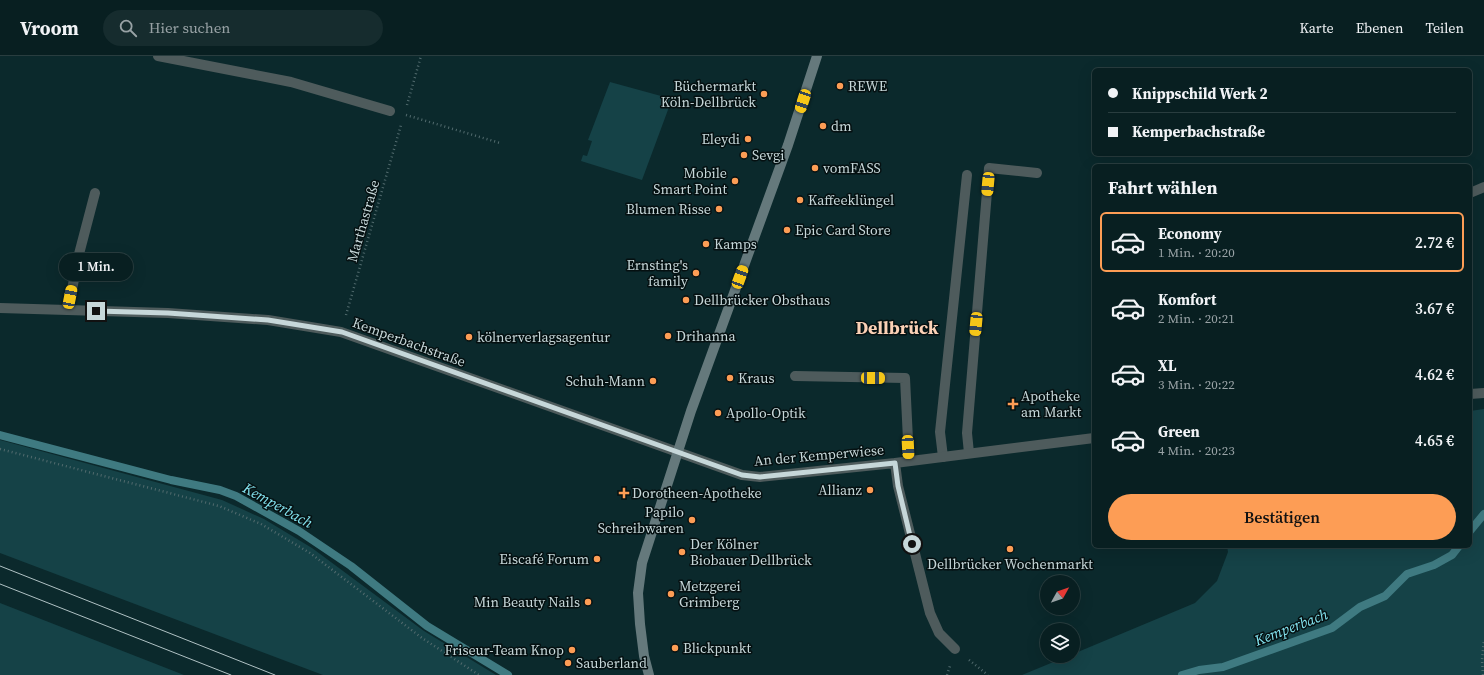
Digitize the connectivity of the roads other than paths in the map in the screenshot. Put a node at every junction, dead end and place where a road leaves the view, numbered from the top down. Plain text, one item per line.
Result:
1 (158, 56) edge
2 (817, 56) edge
3 (390, 111) road end
4 (1037, 173) dead end
5 (967, 175) dead end
6 (1484, 187) edge
7 (1472, 192) edge
8 (95, 193) dead end
9 (0, 308) edge
10 (68, 310) junction
11 (795, 376) dead end
12 (1484, 393) edge
13 (1472, 394) edge
14 (1092, 438) edge
15 (678, 452) junction
16 (969, 453) junction
17 (943, 457) junction
18 (909, 461) junction
19 (895, 463) junction
20 (955, 649) road end
21 (649, 675) edge

1 - 3 street
2 - 15 street
4 - 16 street
5 - 17 street
6 - 7 street
8 - 10 street
9 - 10 street, Kemperbachstraße
10 - 15 street, Kemperbachstraße
11 - 18 street
12 - 13 street
14 - 16 street, An der Kemperwiese
15 - 19 street, An der Kemperwiese
15 - 21 street
16 - 17 street, An der Kemperwiese
17 - 18 street, An der Kemperwiese
18 - 19 street, An der Kemperwiese
19 - 20 street, An der Kemperwiese

